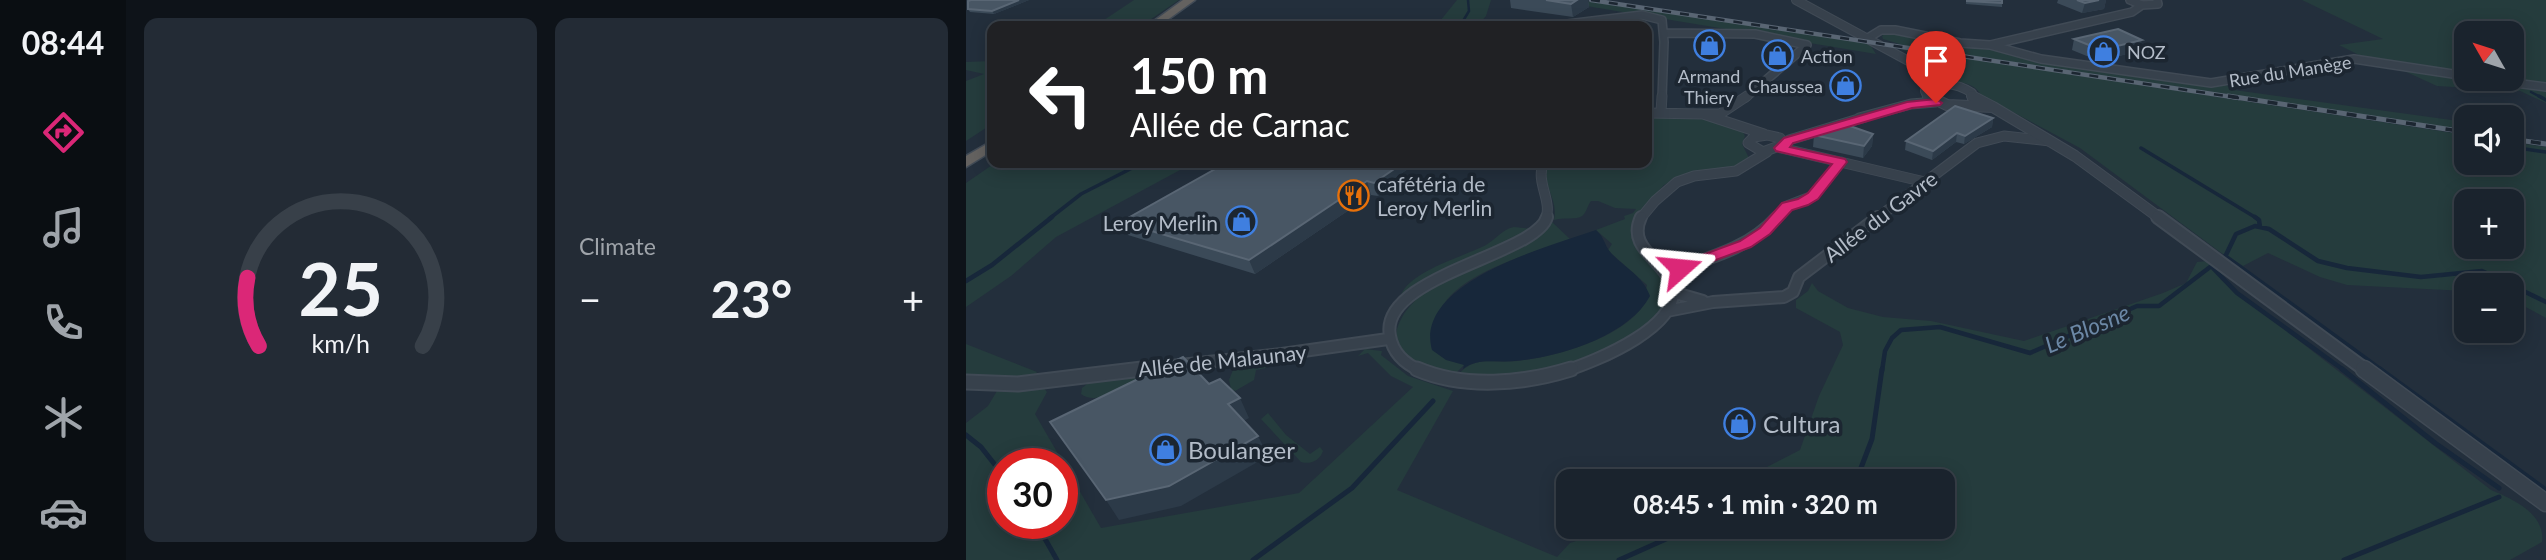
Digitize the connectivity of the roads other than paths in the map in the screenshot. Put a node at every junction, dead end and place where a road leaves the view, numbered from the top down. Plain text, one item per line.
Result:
1 (1190, 0) edge
2 (1202, 0) edge
3 (1796, 0) edge
4 (2130, 0) edge
5 (2157, 0) edge
6 (2141, 5) junction
7 (1159, 21) edge
8 (1172, 21) edge
9 (1592, 21) edge
10 (1664, 33) junction
11 (1868, 38) junction
12 (1990, 46) junction
13 (2454, 74) edge
14 (1935, 81) junction
15 (2524, 84) edge
16 (1955, 85) joint
17 (2546, 87) edge
18 (1925, 95) junction
19 (1972, 98) junction
20 (1936, 103) junction
21 (1911, 104) junction
22 (1963, 104) junction
23 (1734, 107) junction
24 (1993, 107) junction
25 (1661, 111) junction
26 (1652, 112) edge
27 (1703, 114) junction
28 (1864, 117) junction
29 (1735, 123) junction
30 (1770, 135) junction
31 (987, 137) edge
32 (2053, 142) junction
33 (1782, 146) junction
34 (987, 148) edge
35 (966, 151) edge
36 (1768, 152) junction
37 (1841, 162) junction
38 (966, 163) edge
39 (1542, 168) edge
40 (1925, 182) junction
41 (1665, 273) junction
42 (1672, 292) junction
43 (1713, 302) junction
44 (1667, 312) junction
45 (1388, 339) junction
46 (966, 382) edge
47 (2546, 503) edge

1 - 7 highway
2 - 8 highway
3 - 11 street
4 - 6 street
5 - 6 street
6 - 12 street
9 - 10 street
10 - 23 street
10 - 25 street
11 - 12 street
11 - 14 street
12 - 13 street, Rue du Manège
14 - 16 street
14 - 18 street
15 - 17 street
16 - 19 street
18 - 20 street
18 - 21 street
19 - 22 street
19 - 24 street
20 - 21 street
20 - 22 street
21 - 28 street
22 - 24 street
23 - 27 street
23 - 29 street
24 - 32 street
25 - 26 street
25 - 27 street
27 - 29 street
28 - 30 street
28 - 33 street
29 - 30 street
30 - 33 street
30 - 36 street
31 - 35 highway
32 - 40 street, Allée du Gavre
32 - 47 street
33 - 36 street
33 - 37 street
34 - 38 highway
36 - 41 street
37 - 40 street
37 - 41 street
39 - 45 street
40 - 43 street, Allée du Gavre
41 - 42 street
42 - 43 street, Allée du Gavre
42 - 44 street
43 - 44 street, Allée du Gavre
44 - 45 street
45 - 46 street, Allée de Malaunay

